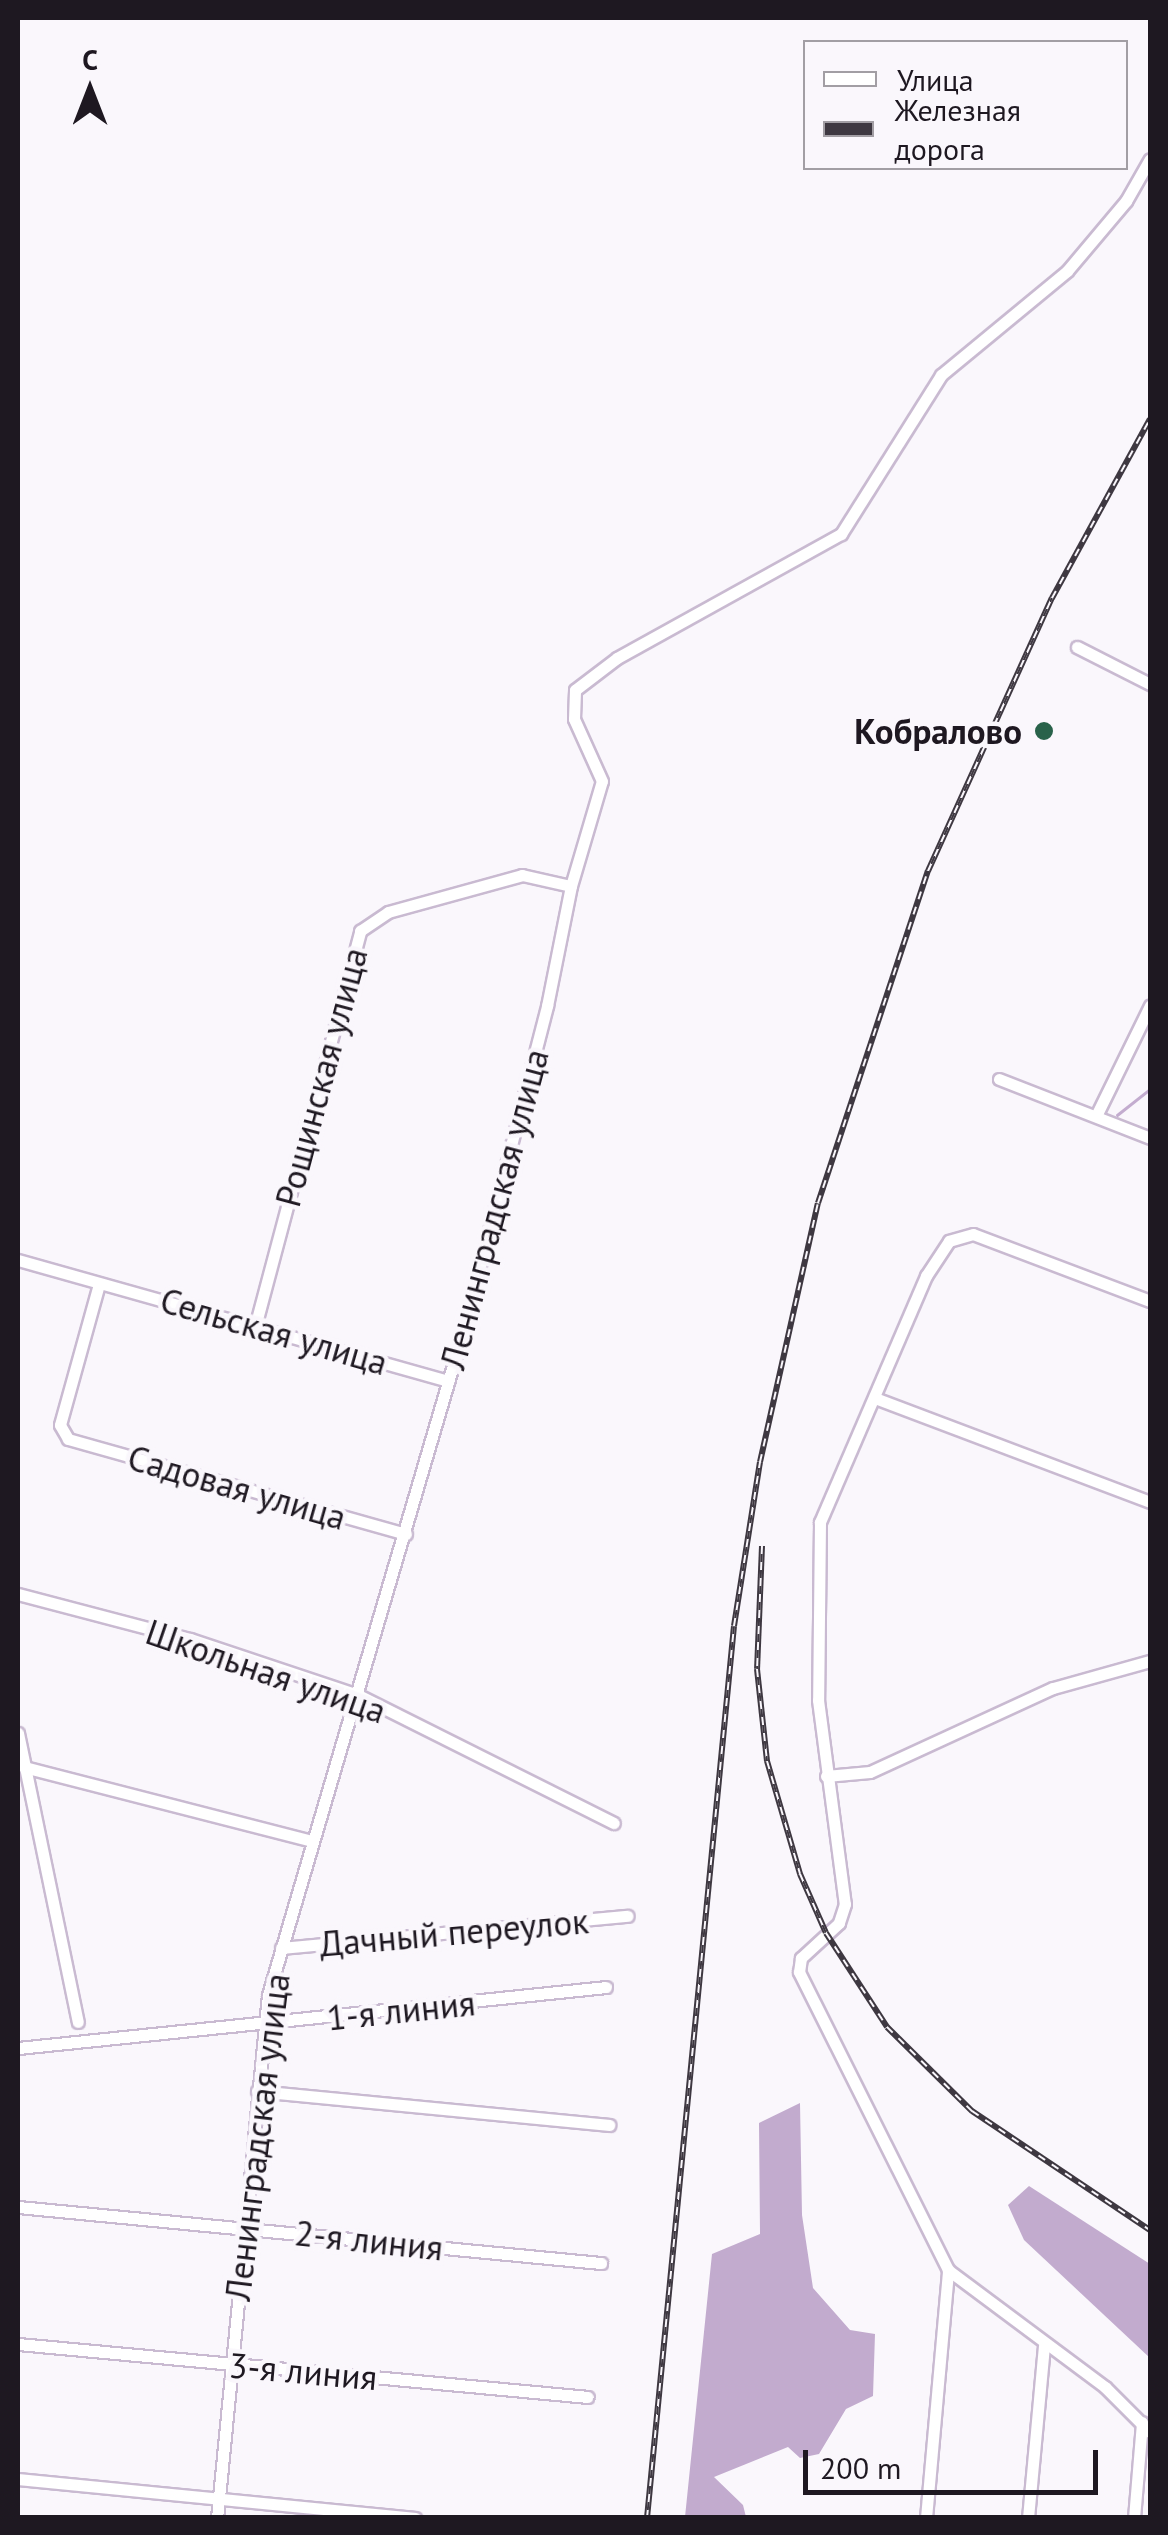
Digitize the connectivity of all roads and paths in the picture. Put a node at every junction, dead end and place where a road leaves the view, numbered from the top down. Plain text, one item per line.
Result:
1 (1150, 159) edge
2 (1077, 647) dead end
3 (1150, 684) edge
4 (570, 886) junction
5 (1150, 1006) edge
6 (999, 1079) dead end
7 (1096, 1116) junction
8 (1150, 1138) edge
9 (18, 1260) edge
10 (99, 1284) junction
11 (1150, 1300) edge
12 (256, 1323) junction
13 (448, 1381) junction
14 (875, 1398) junction
15 (1150, 1502) edge
16 (406, 1534) junction
17 (18, 1594) edge
18 (1150, 1661) edge
19 (358, 1694) junction
20 (18, 1733) edge
21 (24, 1768) junction
22 (826, 1776) junction
23 (614, 1823) dead end
24 (312, 1842) junction
25 (628, 1916) dead end
26 (281, 1948) junction
27 (606, 1987) dead end
28 (78, 2022) dead end
29 (264, 2025) junction
30 (18, 2048) edge
31 (257, 2091) junction
32 (609, 2126) dead end
33 (18, 2207) edge
34 (244, 2228) junction
35 (601, 2263) dead end
36 (948, 2270) junction
37 (18, 2344) edge
38 (1044, 2346) junction
39 (231, 2365) junction
40 (588, 2397) dead end
41 (1146, 2427) edge
42 (18, 2479) edge
43 (219, 2498) junction
44 (217, 2518) edge
45 (415, 2518) edge
46 (926, 2518) edge
47 (1028, 2518) edge
48 (1134, 2518) edge

1 - 4 street, Ленинградская улица
2 - 3 street
4 - 12 street, Рощинская улица
4 - 13 street, Ленинградская улица
5 - 7 street
6 - 7 street
7 - 8 street
9 - 10 street, Сельская улица
10 - 12 street, Сельская улица
10 - 16 street, Садовая улица
11 - 14 street
12 - 13 street, Сельская улица
13 - 16 street, Ленинградская улица
14 - 15 street
14 - 22 street
16 - 19 street, Ленинградская улица
17 - 19 street, Школьная улица
18 - 22 street
19 - 23 street, Школьная улица
19 - 24 street, Ленинградская улица
20 - 21 street
21 - 24 street
21 - 28 street
22 - 36 street
24 - 26 street, Ленинградская улица
25 - 26 street, Дачный переулок
26 - 29 street, Ленинградская улица
27 - 29 street, 1-я линия
29 - 30 street, 1-я линия
29 - 31 street, Ленинградская улица
31 - 32 street
31 - 34 street, Ленинградская улица
33 - 34 street, 2-я линия
34 - 35 street, 2-я линия
34 - 39 street, Ленинградская улица
36 - 38 street
36 - 46 street
37 - 39 street, 3-я линия
38 - 41 street
38 - 47 street
39 - 40 street, 3-я линия
39 - 43 street, Ленинградская улица
41 - 48 street
42 - 43 street
43 - 44 street, Ленинградская улица
43 - 45 street

